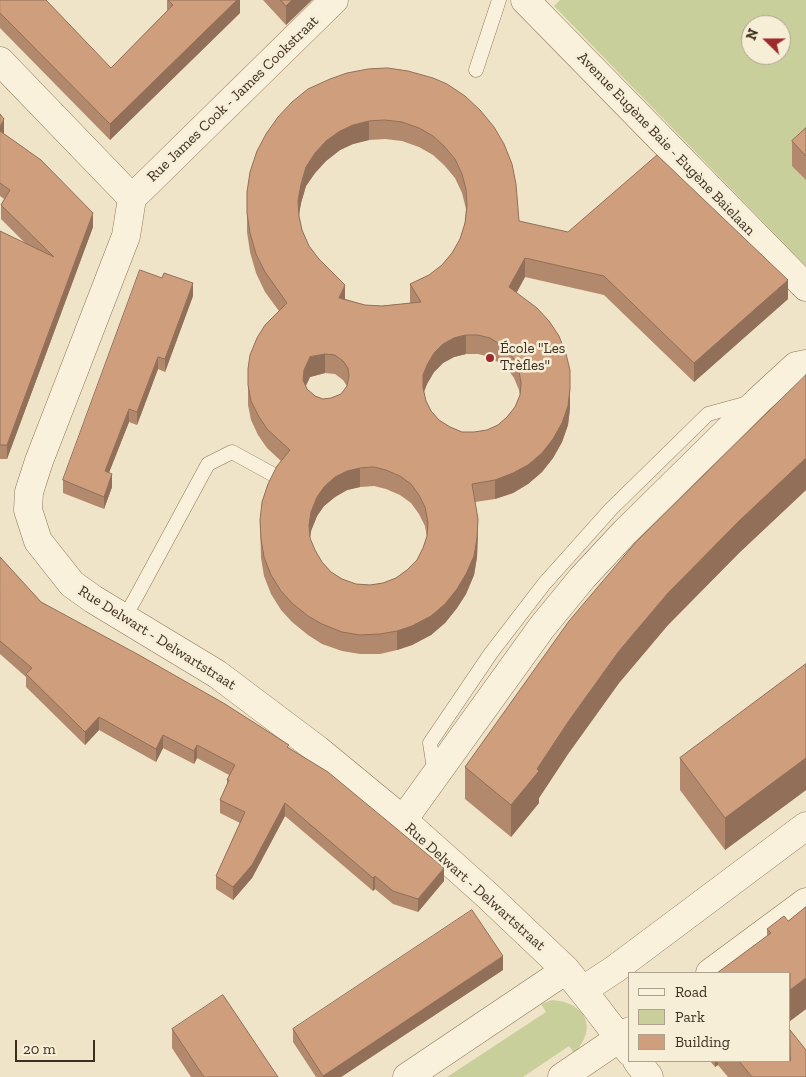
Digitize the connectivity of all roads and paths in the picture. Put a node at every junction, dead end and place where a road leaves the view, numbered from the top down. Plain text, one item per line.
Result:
1 (334, 0) edge
2 (499, 0) edge
3 (525, 0) edge
4 (0, 62) edge
5 (476, 70) dead end
6 (132, 198) junction
7 (806, 287) edge
8 (806, 364) edge
9 (274, 475) edge
10 (124, 618) junction
11 (402, 820) junction
12 (806, 826) edge
13 (806, 902) edge
14 (711, 972) edge
15 (574, 980) junction
16 (626, 1040) edge
17 (638, 1062) edge
18 (407, 1077) edge
19 (562, 1077) edge
20 (649, 1077) edge

1 - 6 street, Rue James Cook - James Cookstraat
2 - 5 lane
3 - 7 street, Avenue Eugène Baie - Eugène Baielaan
4 - 6 street
6 - 10 street, Rue Delwart - Delwartstraat
8 - 11 street
9 - 10 lane
10 - 11 street, Rue Delwart - Delwartstraat
11 - 15 street, Rue Delwart - Delwartstraat
12 - 15 street
13 - 14 street
15 - 16 street, Rue Delwart - Delwartstraat
15 - 18 street
16 - 19 street, Rue Delwart - Delwartstraat
17 - 20 street

